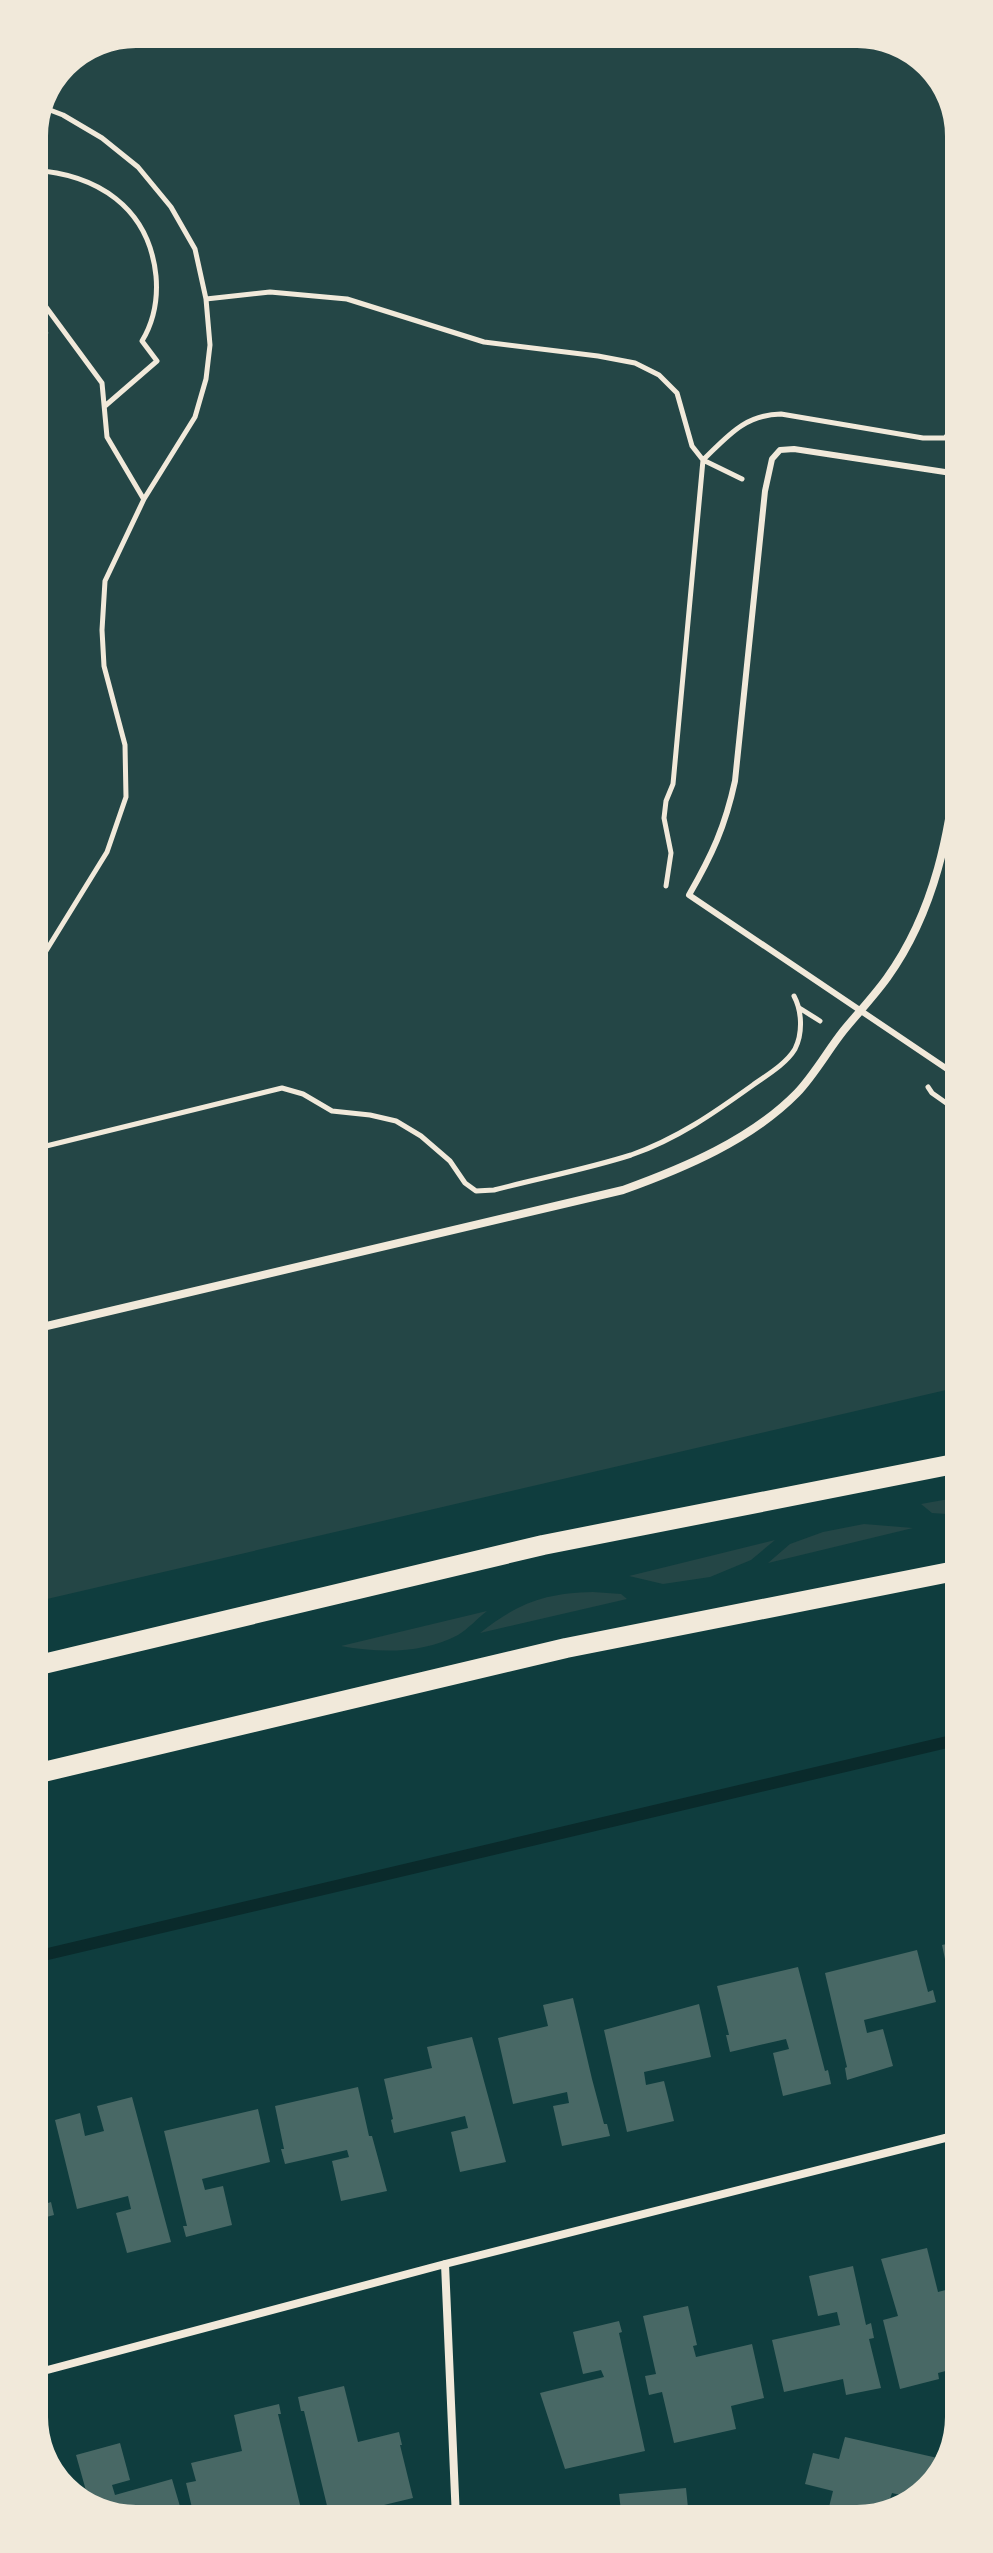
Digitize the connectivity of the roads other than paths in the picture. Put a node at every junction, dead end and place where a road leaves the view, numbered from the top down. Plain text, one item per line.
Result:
1 (947, 472) edge
2 (947, 829) edge
3 (861, 1009) junction
4 (947, 1069) edge
5 (46, 1326) edge
6 (947, 1465) edge
7 (947, 1573) edge
8 (46, 1663) edge
9 (46, 1771) edge
10 (947, 2138) edge
11 (445, 2264) junction
12 (46, 2370) edge
13 (455, 2507) edge

1 - 3 lane
2 - 3 street
3 - 4 lane
3 - 5 street
6 - 8 main road
7 - 9 main road
10 - 11 street
11 - 12 street
11 - 13 street

